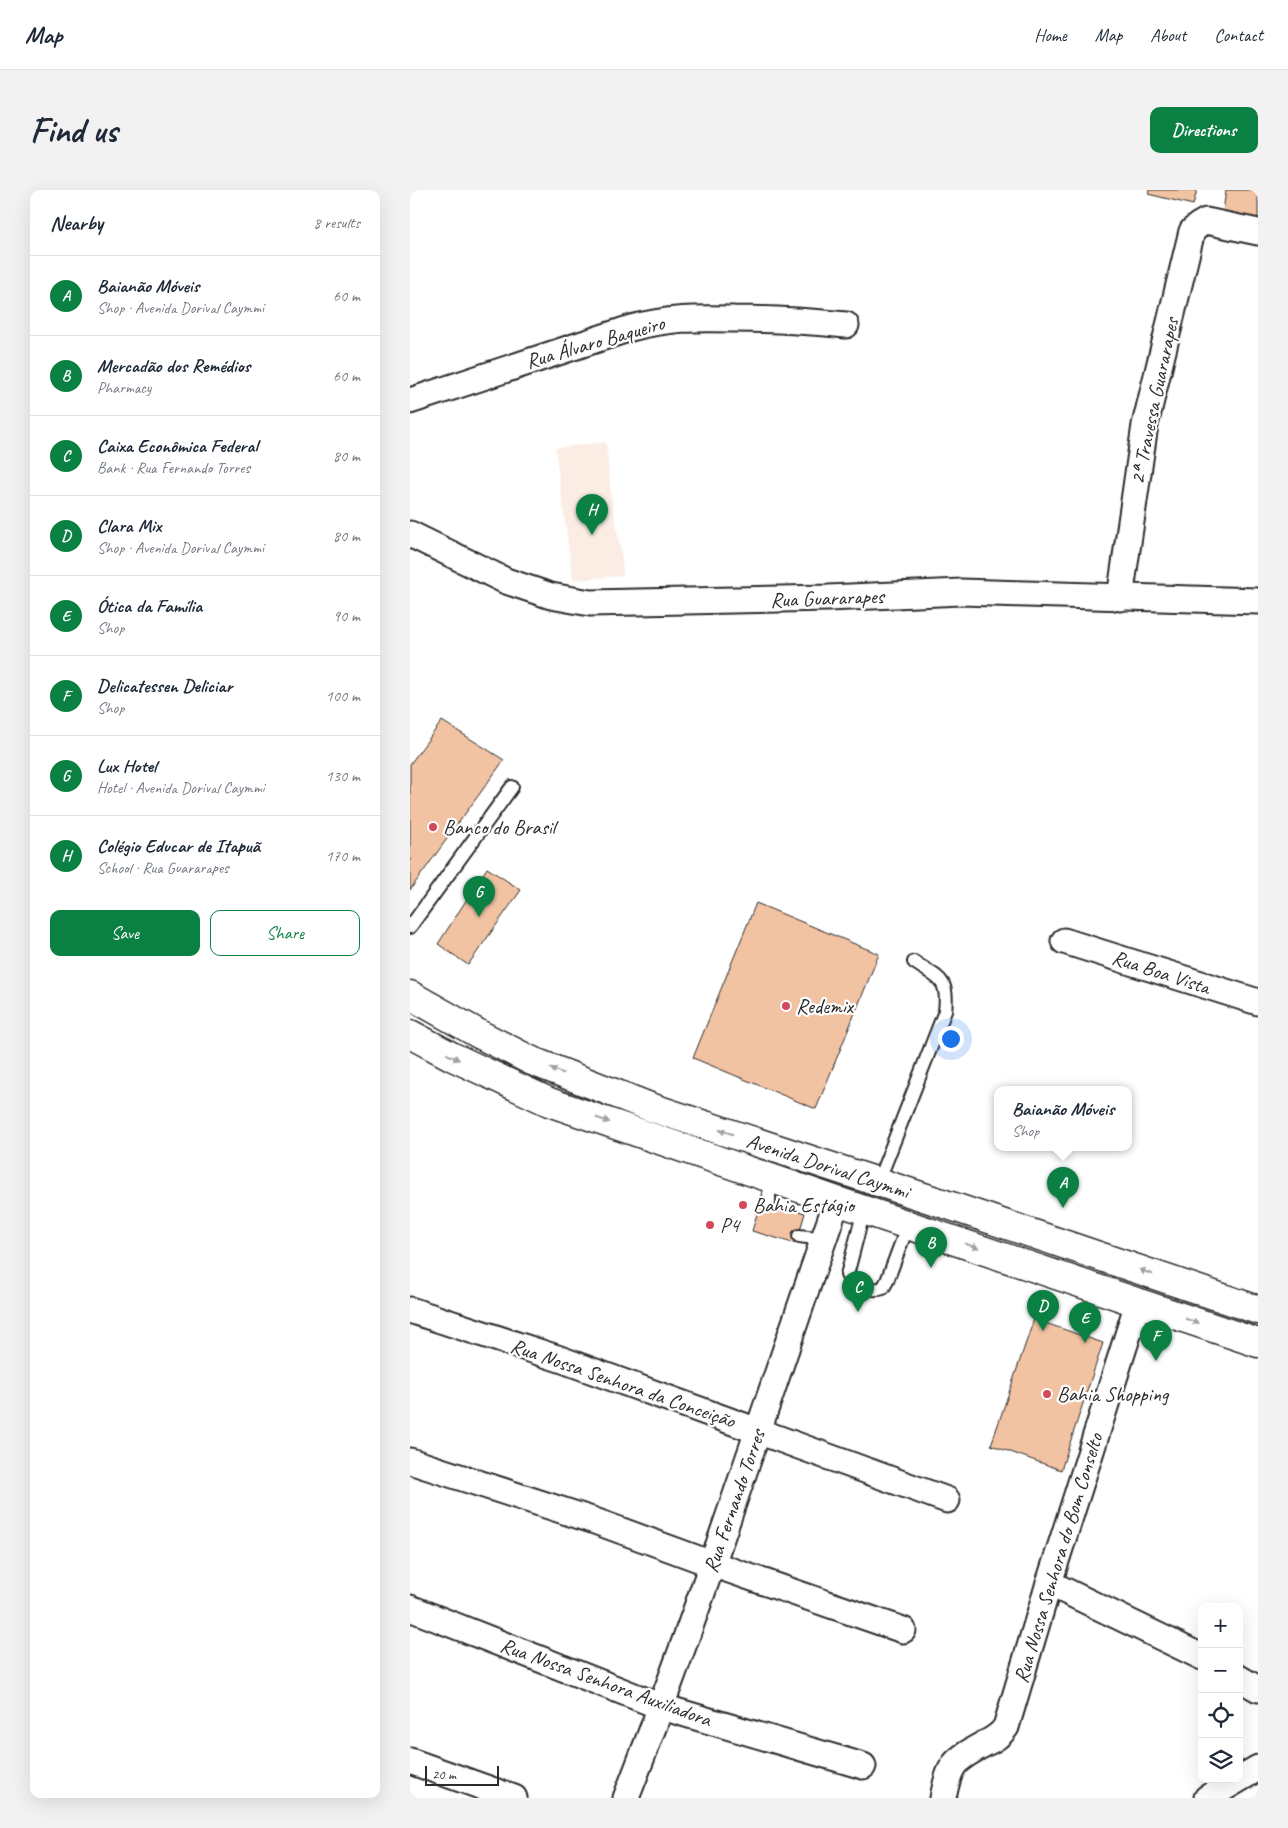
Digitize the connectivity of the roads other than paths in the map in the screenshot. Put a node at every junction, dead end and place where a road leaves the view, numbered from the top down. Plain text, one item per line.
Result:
1 (1258, 232) edge
2 (846, 325) dead end
3 (410, 401) edge
4 (410, 534) edge
5 (1120, 598) junction
6 (1258, 601) edge
7 (512, 787) dead end
8 (410, 927) edge
9 (1064, 941) dead end
10 (914, 962) dead end
11 (410, 995) edge
12 (1258, 1002) edge
13 (410, 1034) edge
14 (878, 1182) junction
15 (837, 1201) junction
16 (864, 1210) junction
17 (908, 1225) junction
18 (799, 1236) dead end
19 (824, 1239) junction
20 (1138, 1303) junction
21 (410, 1310) edge
22 (1258, 1310) edge
23 (1258, 1344) edge
24 (757, 1430) junction
25 (410, 1461) edge
26 (947, 1500) dead end
27 (712, 1564) junction
28 (1049, 1583) junction
29 (410, 1608) edge
30 (903, 1630) dead end
31 (1198, 1655) edge
32 (1243, 1680) edge
33 (1258, 1689) edge
34 (662, 1707) junction
35 (410, 1760) edge
36 (863, 1766) dead end
37 (1258, 1768) edge
38 (514, 1798) edge
39 (626, 1798) edge
40 (943, 1798) edge
41 (1207, 1798) edge

1 - 5 street, 2ª Travessa Guararapes
2 - 3 street, Rua Álvaro Baqueiro
4 - 5 street, Rua Guararapes
5 - 6 street, Rua Guararapes
7 - 8 lane
9 - 12 street, Rua Boa Vista
10 - 14 lane
14 -> 11 main road, Avenida Dorival Caymmi
13 -> 15 main road, Avenida Dorival Caymmi
22 -> 14 main road, Avenida Dorival Caymmi
15 - 16 main road, Avenida Dorival Caymmi
15 - 19 street, Rua Fernando Torres
16 - 17 main road, Avenida Dorival Caymmi
16 - 17 lane
17 -> 20 main road, Avenida Dorival Caymmi
18 - 19 lane
19 - 24 street, Rua Fernando Torres
20 -> 23 main road, Avenida Dorival Caymmi
20 - 28 street, Rua Nossa Senhora do Bom Conselto
21 - 24 street, Rua Nossa Senhora da Conceição
24 - 26 street, Rua Nossa Senhora da Conceição
24 - 27 street, Rua Fernando Torres
25 - 27 street
27 - 30 street
27 - 34 street, Rua Fernando Torres
28 - 31 street
28 - 40 street, Rua Nossa Senhora do Bom Conselto
29 - 34 street, Rua Nossa Senhora Auxiliadora
32 - 33 street
34 - 36 street, Rua Nossa Senhora Auxiliadora
34 - 39 street, Rua Fernando Torres
35 - 38 street
37 - 41 street

